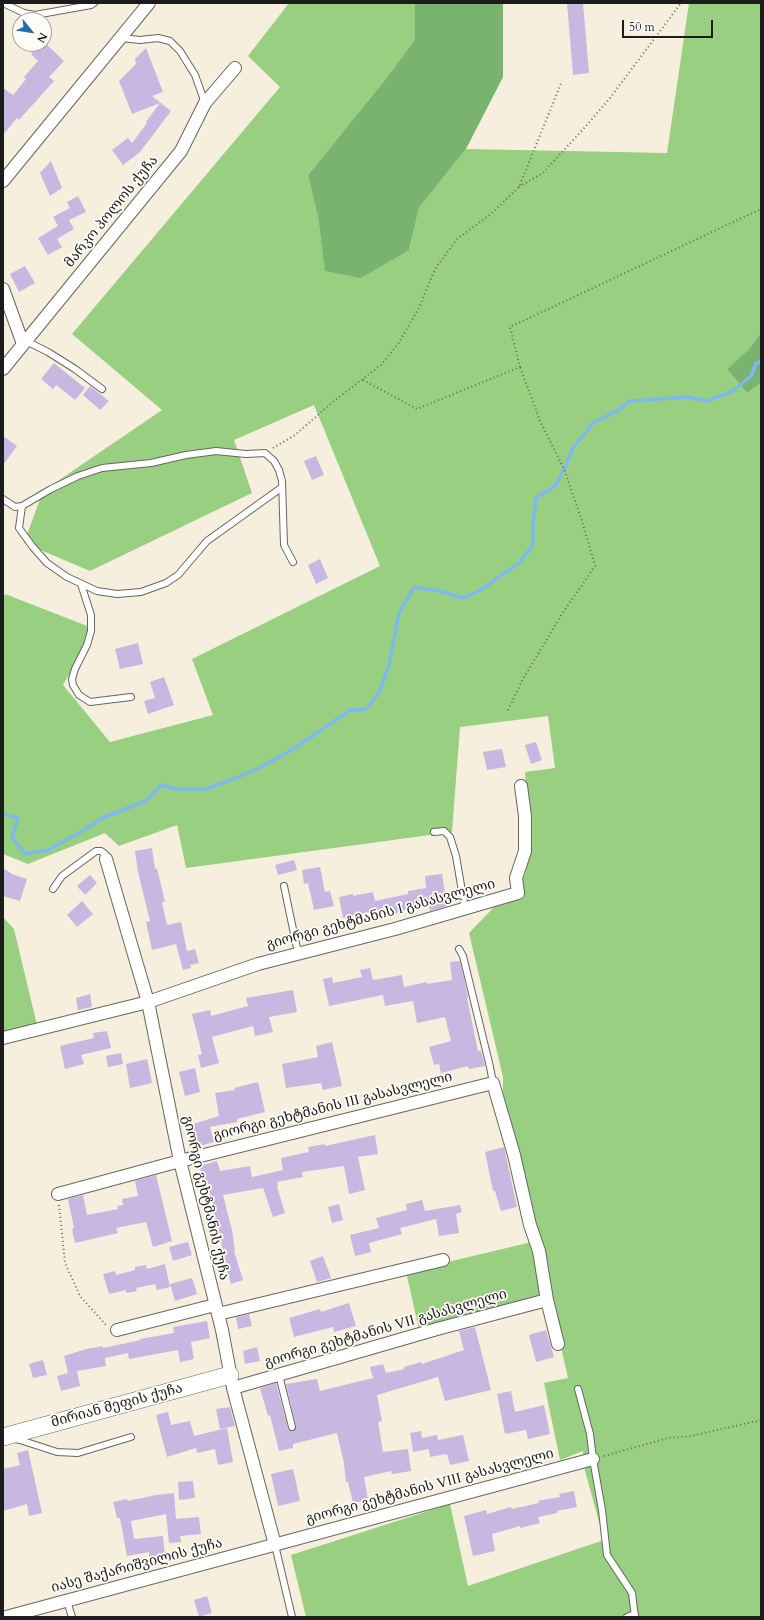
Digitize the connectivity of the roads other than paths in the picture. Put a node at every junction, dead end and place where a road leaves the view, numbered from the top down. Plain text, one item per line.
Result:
1 (94, 3) edge
2 (149, 3) edge
3 (3, 4) edge
4 (121, 38) junction
5 (235, 68) dead end
6 (205, 103) junction
7 (3, 181) edge
8 (3, 289) edge
9 (24, 342) junction
10 (3, 369) edge
11 (102, 389) dead end
12 (281, 488) junction
13 (3, 499) edge
14 (22, 506) junction
15 (292, 562) dead end
16 (81, 584) junction
17 (130, 697) dead end
18 (520, 786) dead end
19 (434, 832) dead end
20 (106, 859) joint
21 (284, 886) dead end
22 (53, 889) dead end
23 (465, 910) junction
24 (459, 949) dead end
25 (298, 953) junction
26 (148, 1002) junction
27 (3, 1038) edge
28 (493, 1083) junction
29 (180, 1161) junction
30 (58, 1194) road end
31 (443, 1260) dead end
32 (547, 1300) junction
33 (216, 1310) junction
34 (118, 1330) road end
35 (558, 1344) dead end
36 (279, 1375) junction
37 (232, 1382) junction
38 (578, 1389) dead end
39 (292, 1427) dead end
40 (131, 1437) dead end
41 (3, 1438) edge
42 (593, 1459) junction
43 (275, 1545) junction
44 (67, 1601) junction
45 (635, 1616) edge
46 (6, 1617) edge
47 (72, 1617) edge
48 (292, 1617) edge
49 (627, 1617) edge

1 - 3 lane
2 - 4 street
4 - 6 lane
4 - 7 street
5 - 6 street, მარკო პოლოს ქუჩა
6 - 9 street, მარკო პოლოს ქუჩა
8 - 9 street
9 - 10 street, მარკო პოლოს ქუჩა
9 - 11 lane
12 - 14 lane
12 - 15 lane
12 - 16 lane
13 - 14 lane
14 - 16 lane
16 - 17 lane
18 - 23 street, გიორგი გეხტმანის I გასასვლელი
19 - 23 lane
20 - 22 lane
20 - 26 street, გიორგი გეხტმანის ქუჩა
21 - 25 lane
23 - 25 street, გიორგი გეხტმანის I გასასვლელი
24 - 28 lane
25 - 26 street, გიორგი გეხტმანის I გასასვლელი
26 - 27 street, გიორგი გეხტმანის I გასასვლელი
26 - 29 street, გიორგი გეხტმანის ქუჩა
28 - 29 street, გიორგი გეხტმანის III გასასვლელი
28 - 32 street
29 - 30 street, გიორგი გეხტმანის III გასასვლელი
29 - 33 street, გიორგი გეხტმანის ქუჩა
31 - 33 street
32 - 35 street
32 - 36 street, გიორგი გეხტმანის VII გასასვლელი
33 - 34 street
33 - 37 street, გიორგი გეხტმანის ქუჩა
36 - 37 street, გიორგი გეხტმანის VII გასასვლელი
36 - 39 lane
37 - 41 street, მირიან მეფის ქუჩა
37 - 43 street, გიორგი გეხტმანის ქუჩა
38 - 42 lane
40 - 41 lane
42 - 43 street, გიორგი გეხტმანის VIII გასასვლელი
42 - 45 lane
43 - 44 street, იასე შაქარიშვილის ქუჩა
43 - 48 lane
44 - 46 street, იასე შაქარიშვილის ქუჩა
44 - 47 lane
45 - 49 lane

